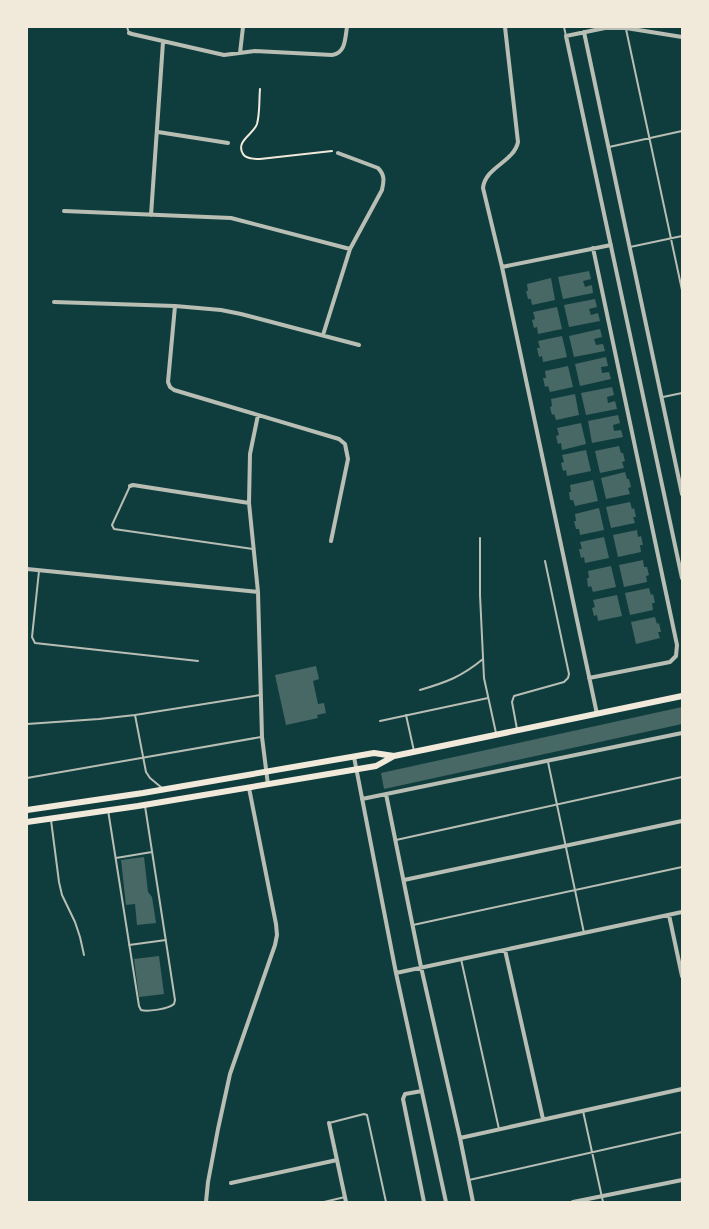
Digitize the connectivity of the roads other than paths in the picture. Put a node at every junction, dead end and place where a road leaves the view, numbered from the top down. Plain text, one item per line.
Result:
1 (127, 27) edge
2 (243, 27) edge
3 (347, 27) edge
4 (505, 27) edge
5 (564, 27) edge
6 (626, 28) edge
7 (129, 32) joint
8 (584, 32) junction
9 (566, 36) junction
10 (682, 37) edge
11 (163, 42) junction
12 (240, 53) junction
13 (682, 131) edge
14 (158, 132) junction
15 (649, 138) junction
16 (228, 143) dead end
17 (608, 147) junction
18 (338, 153) road end
19 (64, 211) dead end
20 (151, 215) junction
21 (682, 236) edge
22 (671, 238) junction
23 (611, 244) junction
24 (629, 247) junction
25 (593, 248) junction
26 (350, 249) junction
27 (502, 267) junction
28 (682, 290) edge
29 (54, 302) dead end
30 (176, 306) junction
31 (323, 335) junction
32 (359, 345) dead end
33 (682, 393) edge
34 (661, 398) junction
35 (258, 415) junction
36 (130, 486) joint
37 (682, 494) edge
38 (250, 503) junction
39 (480, 538) dead end
40 (331, 540) dead end
41 (255, 549) junction
42 (545, 561) dead end
43 (681, 565) edge
44 (27, 569) edge
45 (39, 570) junction
46 (682, 578) edge
47 (258, 592) junction
48 (483, 659) junction
49 (198, 661) dead end
50 (589, 678) junction
51 (420, 690) dead end
52 (261, 695) junction
53 (682, 696) edge
54 (488, 698) junction
55 (597, 714) junction
56 (135, 715) junction
57 (406, 715) junction
58 (380, 721) dead end
59 (27, 724) edge
60 (517, 730) junction
61 (682, 733) edge
62 (496, 735) junction
63 (262, 737) junction
64 (414, 752) junction
65 (394, 756) junction
66 (354, 757) junction
67 (143, 759) junction
68 (548, 761) junction
69 (356, 769) junction
70 (266, 772) junction
71 (682, 777) edge
72 (27, 778) edge
73 (268, 785) junction
74 (249, 788) junction
75 (165, 789) junction
76 (386, 794) junction
77 (362, 799) junction
78 (557, 804) junction
79 (145, 805) junction
80 (27, 810) edge
81 (108, 810) junction
82 (51, 818) junction
83 (682, 821) edge
84 (27, 822) edge
85 (396, 840) junction
86 (566, 846) junction
87 (152, 852) junction
88 (116, 858) junction
89 (682, 867) edge
90 (404, 880) junction
91 (575, 890) junction
92 (682, 912) edge
93 (669, 915) junction
94 (413, 925) junction
95 (584, 933) junction
96 (166, 940) junction
97 (129, 945) junction
98 (505, 950) junction
99 (84, 955) dead end
100 (461, 959) junction
101 (421, 967) junction
102 (396, 973) junction
103 (682, 976) edge
104 (682, 1089) edge
105 (422, 1091) junction
106 (583, 1110) junction
107 (543, 1119) junction
108 (329, 1123) joint
109 (499, 1129) junction
110 (682, 1132) edge
111 (460, 1138) junction
112 (592, 1153) junction
113 (337, 1160) junction
114 (468, 1180) junction
115 (682, 1180) edge
116 (231, 1183) dead end
117 (602, 1196) junction
118 (345, 1200) edge
119 (206, 1202) edge
120 (324, 1202) edge
121 (386, 1202) edge
122 (424, 1202) edge
123 (446, 1202) edge
124 (472, 1202) edge
125 (573, 1202) edge
126 (603, 1202) edge

1 - 7 lane
2 - 12 street
3 - 12 street
4 - 27 street
5 - 9 lane
6 - 8 street
6 - 10 street
6 - 15 lane
7 - 11 street
8 - 9 street
8 - 17 street
9 - 23 street
11 - 12 street
11 - 14 street
13 - 15 lane
14 - 16 street
14 - 20 street
15 - 17 lane
15 - 22 lane
17 - 24 street
18 - 26 street
19 - 20 street
20 - 26 street
21 - 22 lane
22 - 24 lane
22 - 28 lane
23 - 25 street
23 - 43 street
24 - 34 street
25 - 27 street
25 - 50 street
26 - 31 street
27 - 50 street
29 - 30 street
30 - 31 street
30 - 35 street
31 - 32 street
33 - 34 lane
34 - 37 street
35 - 38 street
35 - 40 street
36 - 38 street
36 - 41 lane
38 - 41 street
39 - 48 lane
41 - 47 street
42 - 60 lane
43 - 46 street
44 - 45 street
45 - 47 street
45 - 49 lane
47 - 52 street
48 - 51 lane
48 - 54 lane
50 - 55 street
52 - 56 lane
52 - 63 street
53 - 55 main road
54 - 57 lane
54 - 62 lane
55 - 60 main road
56 - 59 lane
56 - 67 lane
57 - 58 lane
57 - 64 lane
60 - 62 main road
61 - 68 street
62 - 64 main road
63 - 67 lane
63 - 70 street
64 - 65 main road
65 - 66 main road
65 - 69 main road
66 - 69 street
66 - 70 main road
67 - 72 lane
67 - 75 lane
68 - 76 street
68 - 78 lane
69 - 73 main road
69 - 77 street
70 - 73 street
70 - 75 main road
71 - 78 lane
73 - 74 main road
74 - 79 main road
74 - 119 street
75 - 80 main road
76 - 77 street
76 - 85 street
77 - 102 street
78 - 85 lane
78 - 86 lane
79 - 81 main road
79 - 87 lane
81 - 82 main road
81 - 88 lane
82 - 84 main road
82 - 99 lane
83 - 86 street
85 - 90 street
86 - 90 street
86 - 91 lane
87 - 88 lane
87 - 96 lane
88 - 97 lane
89 - 91 lane
90 - 94 street
91 - 94 lane
91 - 95 lane
92 - 93 street
93 - 95 street
93 - 103 street
94 - 101 street
95 - 98 street
96 - 97 lane
96 - 97 lane
98 - 100 street
98 - 107 street
100 - 101 street
100 - 109 lane
101 - 102 street
101 - 111 street
102 - 105 street
104 - 106 street
105 - 122 street
105 - 123 street
106 - 107 street
106 - 112 lane
107 - 109 street
108 - 113 street
108 - 121 lane
109 - 111 street
110 - 112 lane
111 - 114 street
112 - 114 lane
112 - 117 lane
113 - 116 street
113 - 118 street
114 - 124 street
115 - 117 street
117 - 125 street
117 - 126 lane
118 - 120 lane

